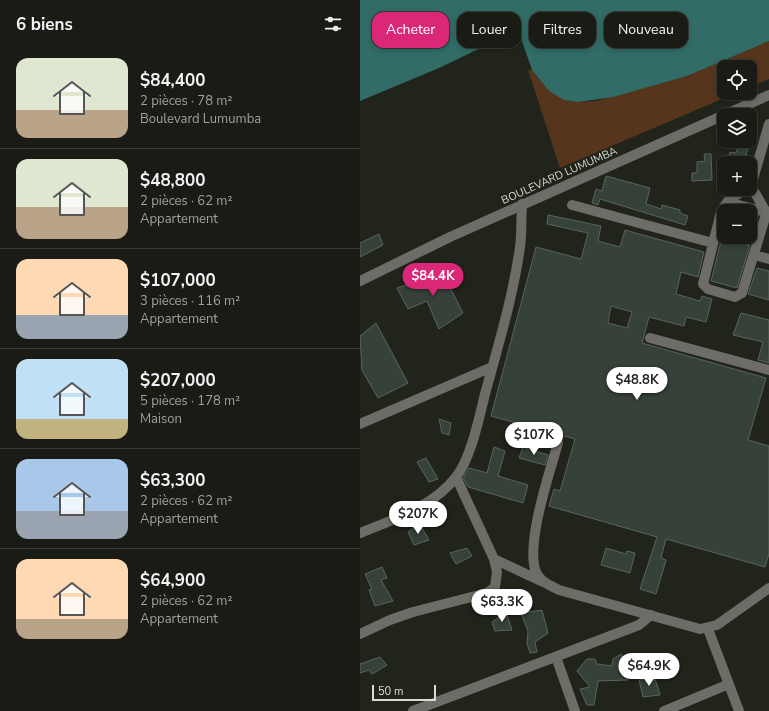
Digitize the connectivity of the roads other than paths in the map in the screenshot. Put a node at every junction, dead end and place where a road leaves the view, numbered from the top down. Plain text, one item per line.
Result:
1 (769, 96) edge
2 (769, 124) edge
3 (757, 162) edge
4 (736, 196) edge
5 (755, 196) edge
6 (727, 202) junction
7 (522, 204) junction
8 (572, 205) dead end
9 (767, 212) edge
10 (713, 243) junction
11 (754, 255) junction
12 (769, 259) edge
13 (360, 280) edge
14 (650, 338) dead end
15 (492, 367) junction
16 (769, 370) edge
17 (360, 424) edge
18 (558, 443) dead end
19 (456, 477) junction
20 (360, 533) edge
21 (494, 559) junction
22 (543, 582) junction
23 (769, 588) edge
24 (651, 615) junction
25 (708, 628) junction
26 (360, 634) edge
27 (556, 657) junction
28 (729, 684) junction
29 (413, 711) edge
30 (575, 711) edge
31 (664, 711) edge
32 (739, 711) edge

1 - 7 street, BOULEVARD LUMUMBA
2 - 3 street
4 - 6 street
5 - 9 street
6 - 9 street
6 - 10 street
7 - 13 street, BOULEVARD LUMUMBA
7 - 15 street
8 - 10 street
9 - 11 street
10 - 11 street
11 - 12 street
14 - 16 street
15 - 17 street
15 - 19 street
18 - 22 street
19 - 20 street
19 - 21 street
21 - 22 street
21 - 26 street
22 - 24 street
23 - 25 street
24 - 25 street
24 - 27 street
25 - 28 street
27 - 29 street
27 - 30 street
28 - 31 street
28 - 32 street

